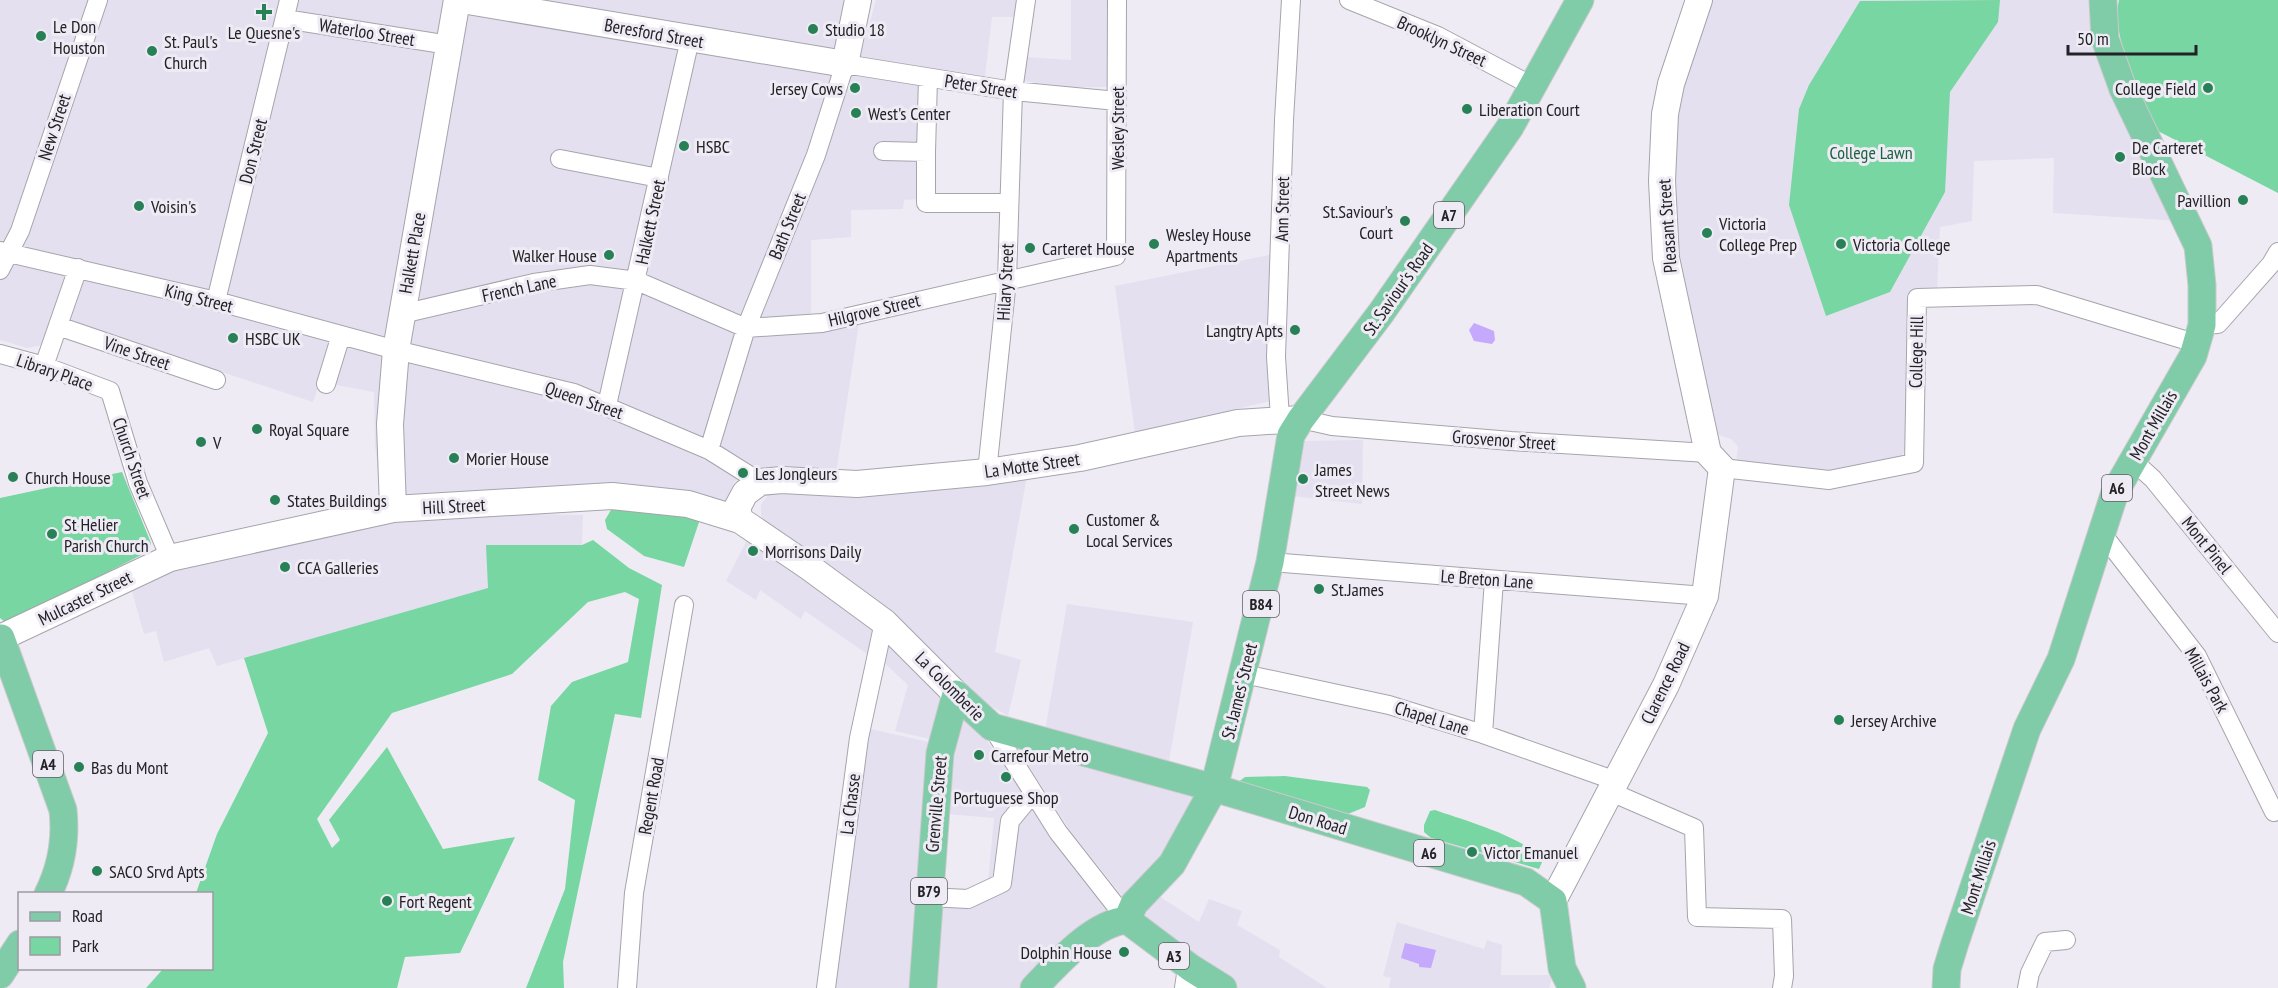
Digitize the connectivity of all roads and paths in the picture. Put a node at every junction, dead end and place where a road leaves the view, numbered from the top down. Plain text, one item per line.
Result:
1 (98, 0) edge
2 (289, 0) edge
3 (457, 0) edge
4 (462, 0) edge
5 (858, 0) edge
6 (1026, 0) edge
7 (1117, 0) edge
8 (1291, 0) edge
9 (1349, 0) edge
10 (1580, 0) edge
11 (1699, 0) edge
12 (2103, 0) edge
13 (574, 10) edge
14 (285, 19) junction
15 (690, 39) junction
16 (449, 45) junction
17 (845, 64) junction
18 (928, 78) junction
19 (1534, 87) junction
20 (1013, 92) junction
21 (1117, 101) junction
22 (883, 151) dead end
23 (926, 152) junction
24 (560, 159) dead end
25 (659, 178) junction
26 (1008, 203) junction
27 (2278, 252) edge
28 (1116, 256) joint
29 (3, 258) edge
30 (78, 268) junction
31 (1007, 280) junction
32 (637, 281) junction
33 (216, 302) junction
34 (402, 314) junction
35 (58, 326) junction
36 (746, 328) junction
37 (2200, 334) junction
38 (341, 335) junction
39 (396, 350) junction
40 (0, 354) edge
41 (44, 366) junction
42 (216, 380) dead end
43 (326, 384) dead end
44 (110, 391) joint
45 (607, 405) junction
46 (1291, 418) junction
47 (709, 450) junction
48 (2132, 460) junction
49 (1715, 461) junction
50 (987, 472) junction
51 (760, 482) junction
52 (393, 509) junction
53 (740, 520) junction
54 (2100, 531) junction
55 (170, 558) junction
56 (1270, 562) junction
57 (1494, 580) junction
58 (1705, 596) junction
59 (684, 605) dead end
60 (884, 622) junction
61 (2278, 633) edge
62 (0, 638) edge
63 (1244, 674) junction
64 (956, 694) junction
65 (992, 727) junction
66 (1483, 734) junction
67 (1613, 786) junction
68 (1214, 788) junction
69 (1033, 793) junction
70 (2274, 812) dead end
71 (49, 892) edge
72 (928, 897) junction
73 (1553, 901) junction
74 (1127, 921) junction
75 (2066, 940) dead end
76 (18, 947) edge
77 (0, 975) edge
78 (1189, 978) edge
79 (1563, 982) edge
80 (627, 988) edge
81 (826, 988) edge
82 (923, 988) edge
83 (1034, 988) edge
84 (1223, 988) edge
85 (1782, 988) edge
86 (1946, 988) edge
87 (2027, 988) edge

1 - 29 street, New Street
2 - 14 street, Don Street
3 - 16 main road, Halkett Place
4 - 13 main road, Beresford Street
5 - 17 main road, Bath Street
6 - 20 street, Hilary Street
7 - 21 street, Wesley Street
8 - 46 street, Ann Street
9 - 19 street, Brooklyn Street
10 - 19 main road, St. Saviour's Road / A7
11 - 49 main road, Pleasant Street
12 - 37 main road, Mont Millais / A6
13 - 15 main road, Beresford Street
14 - 16 street, Waterloo Street
14 - 33 street, Don Street
15 - 17 main road, Beresford Street
15 - 25 street, Halkett Street
16 - 34 main road, Halkett Place
17 - 18 street, Peter Street
17 - 36 street, Bath Street
18 - 20 street, Peter Street
18 - 23 street
19 - 46 main road, St. Saviour's Road / A7
20 - 21 street, Peter Street
20 - 26 street, Hilary Street
21 - 28 street, Wesley Street
22 - 23 street
23 - 26 street
24 - 25 street
25 - 32 street, Halkett Street
26 - 31 street, Hilary Street
27 - 37 street
28 - 31 street, Hilgrove Street
29 - 30 street, King Street
30 - 33 street, King Street
30 - 35 street
31 - 36 street, Hilgrove Street
31 - 50 street, Hilary Street
32 - 34 street, French Lane
32 - 36 street, Hilgrove Street
32 - 45 street, Halkett Street
33 - 38 street, King Street
34 - 39 main road, Halkett Place
35 - 41 street
35 - 42 street, Vine Street
36 - 47 street, Bath Street
37 - 48 main road, Mont Millais / A6
37 - 49 street, College Hill
38 - 39 street, King Street
38 - 43 street
39 - 45 street, Queen Street
39 - 52 main road, Halkett Place
40 - 41 street, Library Place
41 - 44 street, Library Place
44 - 55 street, Church Street
45 - 47 street, Queen Street
46 - 49 street, Grosvenor Street
46 - 50 main road, La Motte Street
46 - 56 main road, St. James' Street / B84
47 - 51 street, Queen Street
48 - 54 main road, Mont Millais / A6
48 - 61 street, Mont Pinel
49 - 58 main road, Clarence Road
50 - 51 main road, La Motte Street
51 - 53 main road
52 - 53 main road, Hill Street
52 - 55 main road, Hill Street
53 - 60 main road, La Colomberie
54 - 70 street, Millais Park
54 - 86 main road, Mont Millais / A6
55 - 62 main road, Mulcaster Street
56 - 57 street, Le Breton Lane
56 - 63 main road, St. James' Street / B84
57 - 58 street, Le Breton Lane
57 - 66 street
58 - 67 main road, Clarence Road
59 - 80 street, Regent Road
60 - 64 main road, La Colomberie
60 - 81 street, La Chasse
62 - 71 main road, A4
63 - 66 street, Chapel Lane
63 - 68 main road, St. James' Street / B84
64 - 65 main road, La Colomberie
64 - 72 main road, Grenville Street / B79
65 - 68 main road, Don Road / A6
65 - 69 street, La Colomberie
66 - 67 street, Chapel Lane
67 - 73 main road, Clarence Road
67 - 85 street, Chapel Lane
68 - 73 main road, Don Road / A6
68 - 74 main road, St. James' Street
69 - 72 street
69 - 74 street, La Colomberie
72 - 82 main road, Grenville Street / B79
73 - 79 main road
74 - 78 main road, La Colomberie / A3
74 - 83 main road
75 - 87 street
76 - 77 main road
78 - 84 main road, La Colomberie / A3

